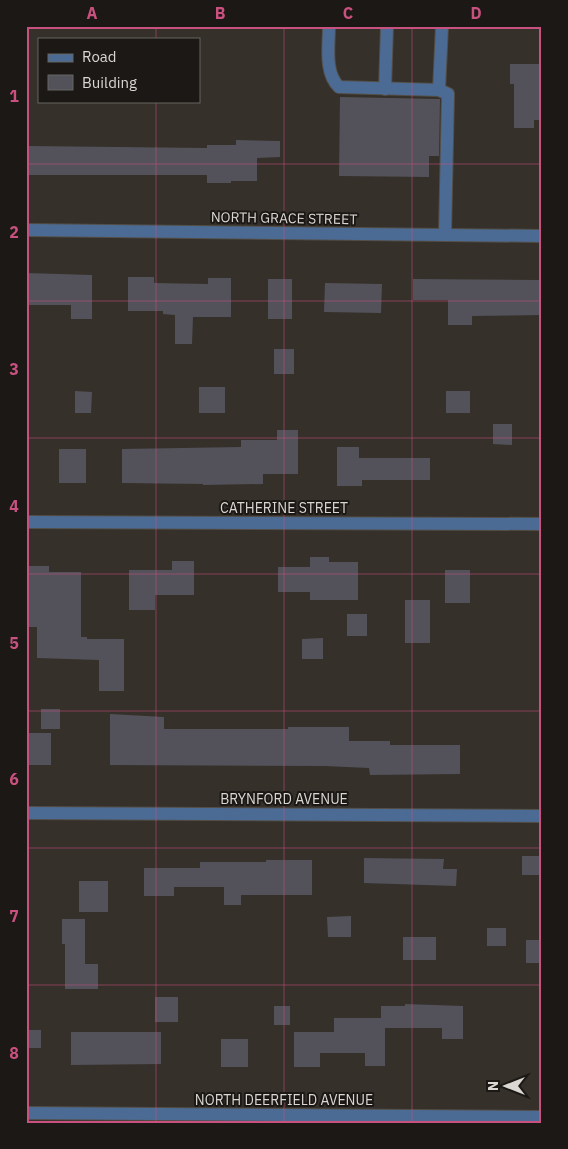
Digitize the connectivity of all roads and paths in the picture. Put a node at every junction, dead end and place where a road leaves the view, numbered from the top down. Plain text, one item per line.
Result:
1 (329, 26) edge
2 (387, 26) edge
3 (442, 26) edge
4 (385, 89) junction
5 (439, 90) junction
6 (26, 230) edge
7 (445, 235) junction
8 (542, 236) edge
9 (26, 522) edge
10 (542, 524) edge
11 (26, 813) edge
12 (542, 816) edge
13 (26, 1113) edge
14 (542, 1117) edge

1 - 4 street
2 - 4 street
3 - 5 street
4 - 5 street
5 - 7 street
6 - 7 street, NORTH GRACE STREET
7 - 8 street, NORTH GRACE STREET
9 - 10 street, CATHERINE STREET
11 - 12 street, BRYNFORD AVENUE
13 - 14 street, NORTH DEERFIELD AVENUE

